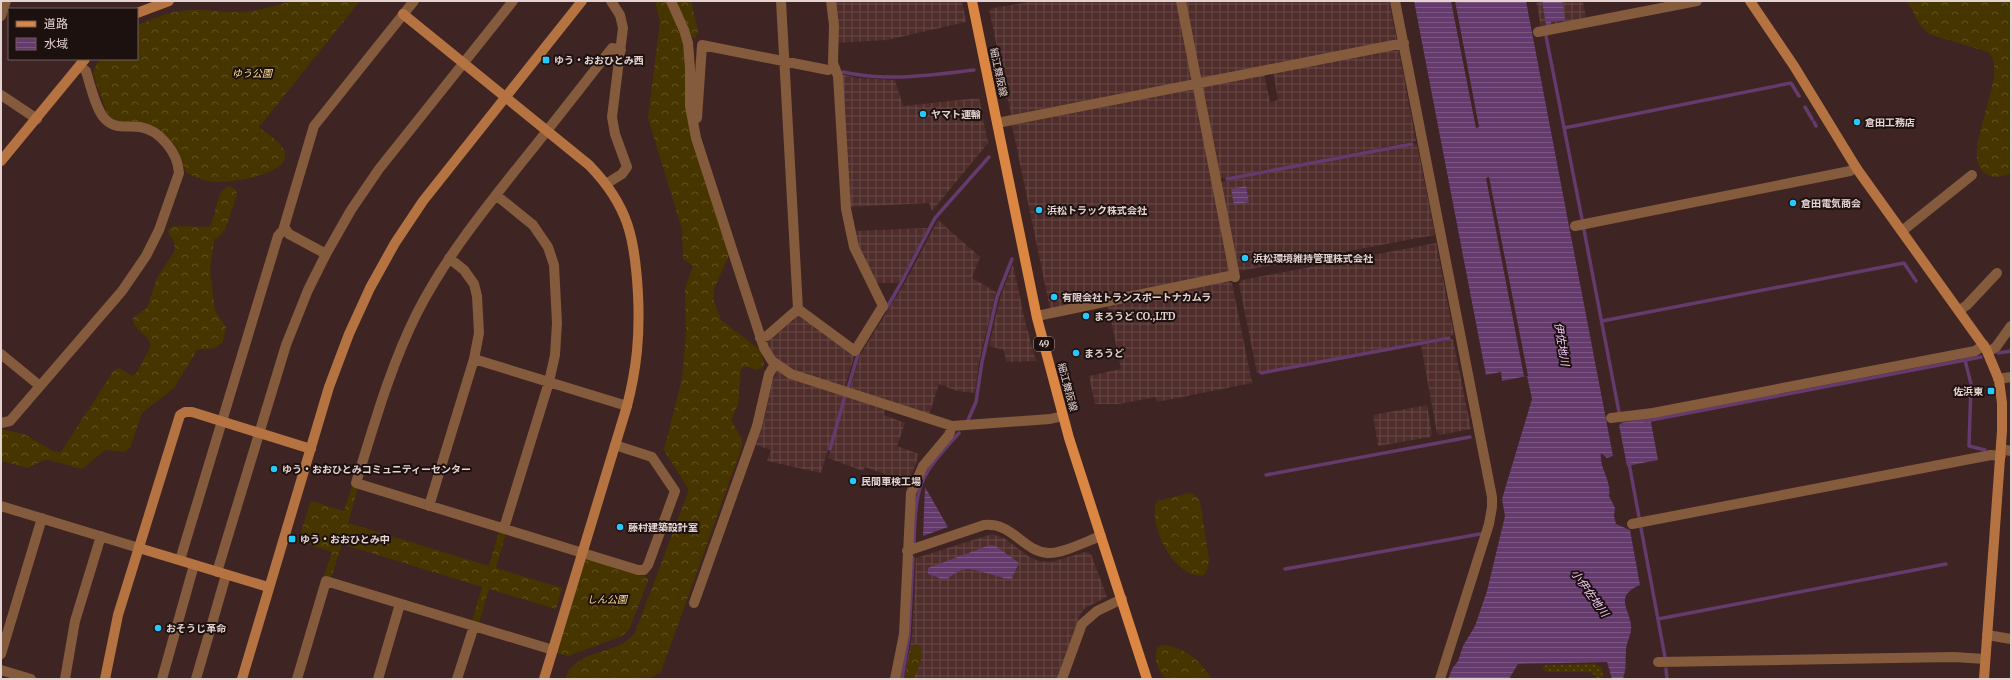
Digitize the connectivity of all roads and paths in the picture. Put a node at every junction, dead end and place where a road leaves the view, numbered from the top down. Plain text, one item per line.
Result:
1 (6, 1) edge
2 (169, 1) edge
3 (414, 1) edge
4 (513, 1) edge
5 (582, 1) edge
6 (611, 1) edge
7 (671, 1) edge
8 (781, 1) edge
9 (830, 1) edge
10 (972, 1) edge
11 (1181, 1) edge
12 (1395, 1) edge
13 (1697, 1) edge
14 (1750, 1) edge
15 (157, 2) edge
16 (138, 12) edge
17 (403, 14) junction
18 (1, 16) edge
19 (1538, 32) dead end
20 (1404, 43) junction
21 (621, 50) junction
22 (784, 62) junction
23 (83, 63) edge
24 (464, 63) junction
25 (835, 68) junction
26 (1197, 84) junction
27 (1, 95) edge
28 (506, 97) junction
29 (37, 119) junction
30 (693, 119) junction
31 (997, 123) junction
32 (547, 130) junction
33 (1, 161) edge
34 (1856, 167) junction
35 (1972, 175) dead end
36 (606, 184) junction
37 (496, 195) junction
38 (1575, 226) dead end
39 (284, 230) junction
40 (1902, 231) junction
41 (326, 254) junction
42 (449, 258) junction
43 (1997, 273) dead end
44 (798, 309) junction
45 (1960, 310) junction
46 (1037, 316) junction
47 (2011, 326) edge
48 (760, 338) junction
49 (1986, 349) junction
50 (1, 354) edge
51 (474, 359) junction
52 (775, 364) junction
53 (2011, 377) edge
54 (1998, 378) junction
55 (548, 382) junction
56 (40, 386) junction
57 (627, 406) junction
58 (1063, 416) junction
59 (1612, 418) dead end
60 (222, 422) junction
61 (1, 424) edge
62 (952, 426) junction
63 (259, 433) junction
64 (616, 444) junction
65 (311, 449) junction
66 (2004, 452) edge
67 (1, 506) edge
68 (429, 506) junction
69 (42, 518) junction
70 (1632, 524) dead end
71 (504, 528) junction
72 (101, 536) junction
73 (1101, 536) junction
74 (138, 548) junction
75 (907, 551) junction
76 (583, 552) junction
77 (180, 560) junction
78 (194, 565) junction
79 (221, 573) junction
80 (268, 587) junction
81 (1122, 599) junction
82 (694, 603) dead end
83 (400, 604) junction
84 (474, 626) junction
85 (1987, 635) junction
86 (2011, 639) edge
87 (553, 650) junction
88 (1, 654) edge
89 (1985, 659) junction
90 (1658, 662) dead end
91 (1, 670) edge
92 (31, 679) edge
93 (64, 679) edge
94 (105, 679) edge
95 (162, 679) edge
96 (196, 679) edge
97 (242, 679) edge
98 (297, 679) edge
99 (378, 679) edge
100 (457, 679) edge
101 (544, 679) edge
102 (896, 679) edge
103 (1062, 679) edge
104 (1147, 679) edge
105 (1440, 679) edge
106 (1984, 679) edge

1 - 18 street
2 - 15 street
3 - 17 street
4 - 24 street
5 - 28 street
6 - 21 street
7 - 30 street
8 - 22 street
9 - 25 street
10 - 31 main road, 細江舞阪線 / 49
11 - 26 street
12 - 20 street
13 - 19 street
14 - 34 street
15 - 16 street
17 - 24 street
17 - 39 street
20 - 26 street
20 - 105 street
21 - 32 street
21 - 36 street
22 - 25 street
22 - 30 street
22 - 44 street
23 - 29 street
23 - 56 street
24 - 28 street
24 - 41 street
25 - 44 street
26 - 31 street
26 - 46 street
27 - 29 street
28 - 32 street
28 - 65 street
29 - 33 street
30 - 48 street
31 - 46 main road, 細江舞阪線 / 49
32 - 36 street
32 - 37 street
34 - 38 street
34 - 40 street
35 - 40 street
36 - 57 street
37 - 42 street
37 - 55 street
39 - 41 street
39 - 60 street
40 - 45 street
41 - 63 street
42 - 51 street
42 - 68 street
43 - 45 street
44 - 48 street
45 - 49 street
46 - 58 main road, 細江舞阪線 / 49
47 - 49 street
48 - 52 street
49 - 54 street
49 - 59 street
50 - 56 street
51 - 55 street
51 - 68 street
52 - 62 street
52 - 82 street
53 - 54 street
54 - 66 street
55 - 57 street
55 - 71 street
56 - 61 street
57 - 64 street
58 - 62 street
58 - 73 main road, 細江舞阪線 / 49
60 - 63 street
60 - 74 street
60 - 77 street
62 - 75 street
63 - 65 street
63 - 79 street
64 - 76 street
64 - 76 street
65 - 80 street
66 - 70 street
66 - 85 street
67 - 69 street
68 - 71 street
69 - 72 street
69 - 88 street
71 - 76 street
72 - 74 street
72 - 93 street
73 - 75 street
73 - 81 main road, 細江舞阪線 / 49
74 - 77 street
74 - 94 street
75 - 102 street
76 - 87 street
77 - 78 street
78 - 79 street
78 - 95 street
79 - 80 street
79 - 96 street
80 - 97 street
81 - 103 street
81 - 104 main road, 細江舞阪線 / 49
83 - 84 street
83 - 98 street
83 - 99 street
84 - 87 street
84 - 100 street
85 - 86 street
85 - 89 street
87 - 101 street
89 - 90 street
89 - 106 street
91 - 92 street

